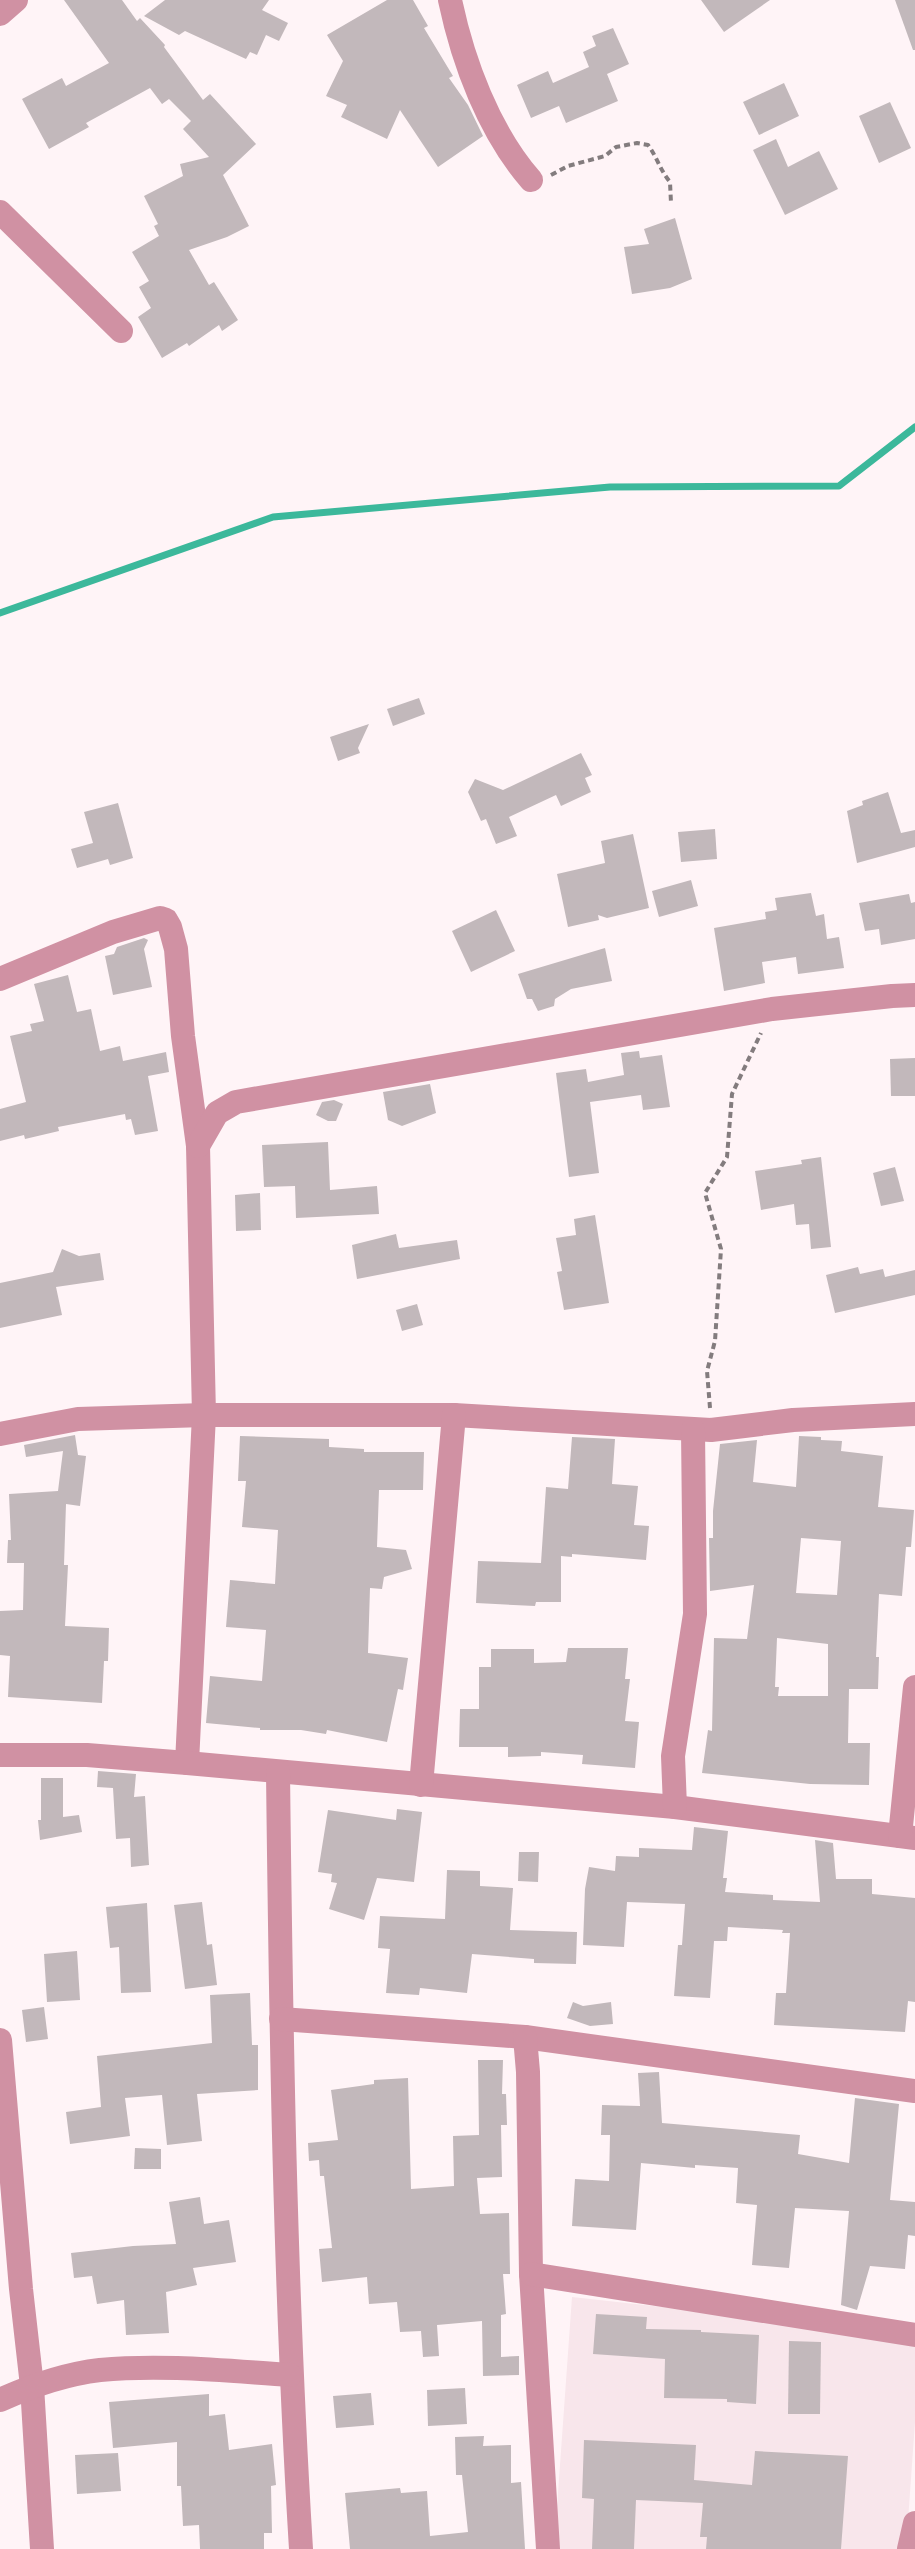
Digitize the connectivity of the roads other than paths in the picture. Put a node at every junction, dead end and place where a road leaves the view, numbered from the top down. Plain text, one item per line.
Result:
1 (16, 0) edge
2 (450, 0) edge
3 (0, 14) edge
4 (531, 180) road end
5 (0, 212) edge
6 (121, 331) dead end
7 (0, 979) edge
8 (915, 995) edge
9 (198, 1146) junction
10 (915, 1414) edge
11 (204, 1415) junction
12 (454, 1415) junction
13 (702, 1430) junction
14 (0, 1434) edge
15 (915, 1687) edge
16 (0, 1755) edge
17 (187, 1763) junction
18 (278, 1772) junction
19 (421, 1785) junction
20 (675, 1807) junction
21 (908, 1837) edge
22 (281, 2019) junction
23 (525, 2037) junction
24 (0, 2040) edge
25 (915, 2091) edge
26 (531, 2274) junction
27 (915, 2335) edge
28 (290, 2375) junction
29 (32, 2386) junction
30 (0, 2400) edge
31 (915, 2523) edge
32 (42, 2549) edge
33 (301, 2549) edge
34 (548, 2549) edge
35 (909, 2549) edge

1 - 3 street
2 - 4 street
5 - 6 street
7 - 9 street
8 - 9 street
9 - 11 street
10 - 13 street
11 - 12 street
11 - 14 street
11 - 17 street
12 - 13 street
12 - 19 street
13 - 20 street
15 - 21 street
16 - 17 street
17 - 18 street
18 - 19 street
18 - 22 street
19 - 20 street
20 - 21 street
22 - 23 street
22 - 28 street
23 - 25 street
23 - 26 street
24 - 29 street
26 - 27 street
26 - 34 street
28 - 29 street
28 - 33 street
29 - 30 street
29 - 32 street
31 - 35 street

